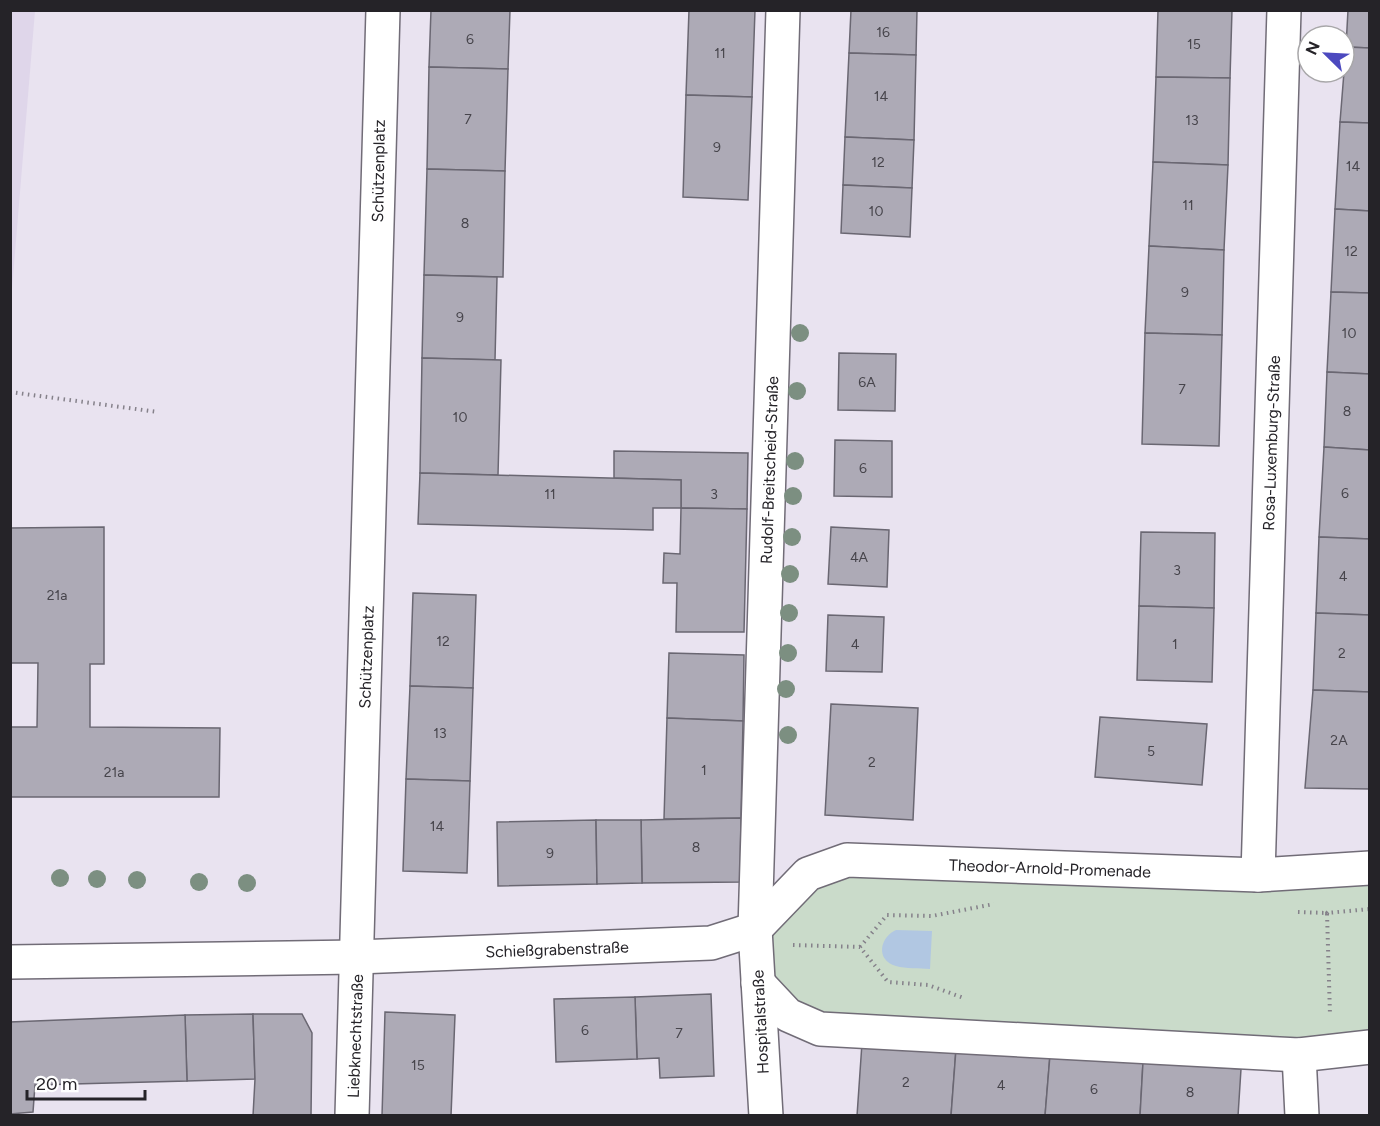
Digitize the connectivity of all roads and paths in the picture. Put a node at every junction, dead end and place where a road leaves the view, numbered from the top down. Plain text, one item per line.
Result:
1 (383, 10) edge
2 (783, 10) edge
3 (1284, 10) edge
4 (10, 392) edge
5 (158, 412) dead end
6 (1370, 868) edge
7 (1258, 875) junction
8 (997, 904) dead end
9 (1370, 909) edge
10 (1291, 912) dead end
11 (1327, 913) junction
12 (755, 929) junction
13 (830, 946) dead end
14 (860, 947) junction
15 (357, 957) junction
16 (10, 962) edge
17 (758, 983) junction
18 (928, 985) dead end
19 (1330, 1021) dead end
20 (1370, 1047) edge
21 (1299, 1055) junction
22 (352, 1116) edge
23 (766, 1116) edge
24 (1302, 1116) edge

1 - 15 street, Schützenplatz
2 - 12 street, Rudolf-Breitscheid-Straße
3 - 7 street, Rosa-Luxemburg-Straße
4 - 5 path
6 - 7 street, Theodor-Arnold-Promenade
7 - 12 street, Theodor-Arnold-Promenade
8 - 14 path
9 - 11 path
10 - 11 path
11 - 19 path
12 - 15 street, Schießgrabenstraße
12 - 17 street, Hospitalstraße
13 - 14 path
14 - 18 path
15 - 16 street
15 - 22 street, Liebknechtstraße
17 - 21 street
17 - 23 street, Hospitalstraße
20 - 21 street
21 - 24 street

